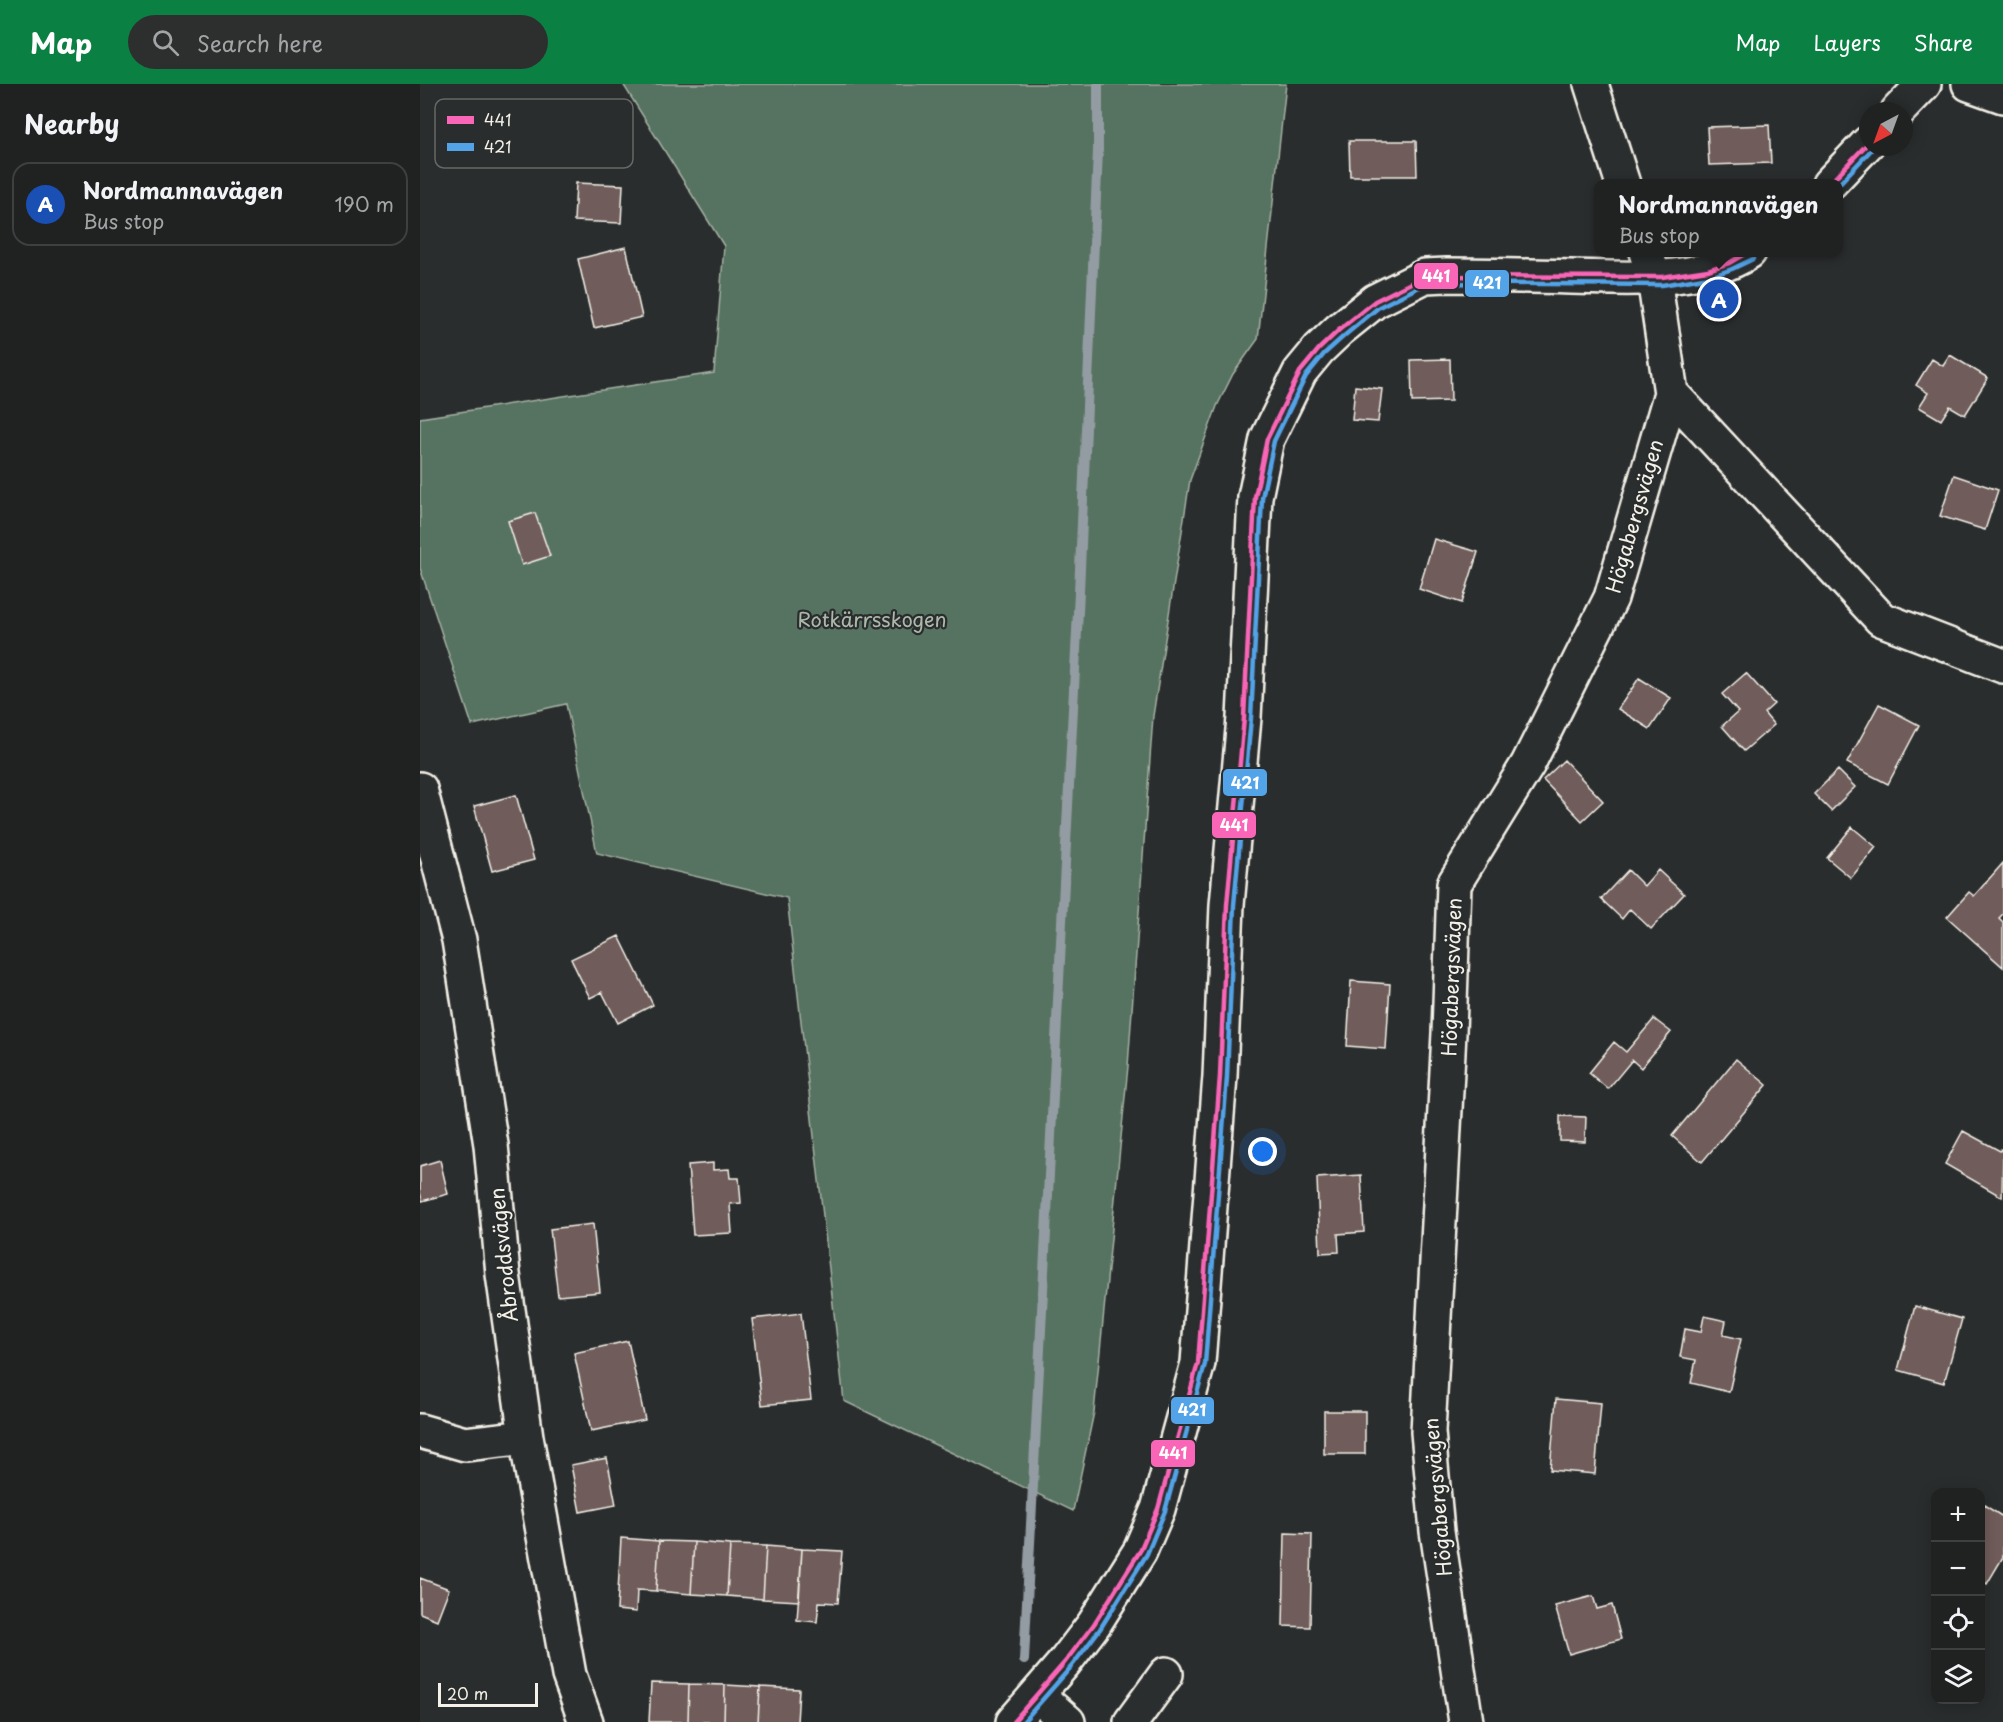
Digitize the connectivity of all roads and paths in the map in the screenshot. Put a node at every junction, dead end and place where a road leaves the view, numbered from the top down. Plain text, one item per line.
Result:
1 (1591, 84) edge
2 (1924, 84) edge
3 (1969, 84) edge
4 (2003, 96) edge
5 (1907, 102) edge
6 (1859, 152) edge
7 (1622, 179) edge
8 (1833, 179) edge
9 (1742, 257) edge
10 (1650, 265) edge
11 (1671, 393) junction
12 (2003, 666) edge
13 (420, 789) edge
14 (420, 1431) edge
15 (526, 1437) junction
16 (1166, 1674) dead end
17 (1036, 1695) junction
18 (586, 1722) edge
19 (1013, 1722) edge
20 (1068, 1722) edge
21 (1131, 1722) edge
22 (1466, 1722) edge

1 - 7 street
2 - 5 street
3 - 4 street
6 - 8 street
9 - 10 street
10 - 11 street, Högabergsvägen
10 - 17 street
11 - 12 street
11 - 22 street, Högabergsvägen
13 - 15 street, Åbroddsvägen
14 - 15 street
15 - 18 street, Åbroddsvägen
16 - 21 street
17 - 19 street
17 - 20 street

